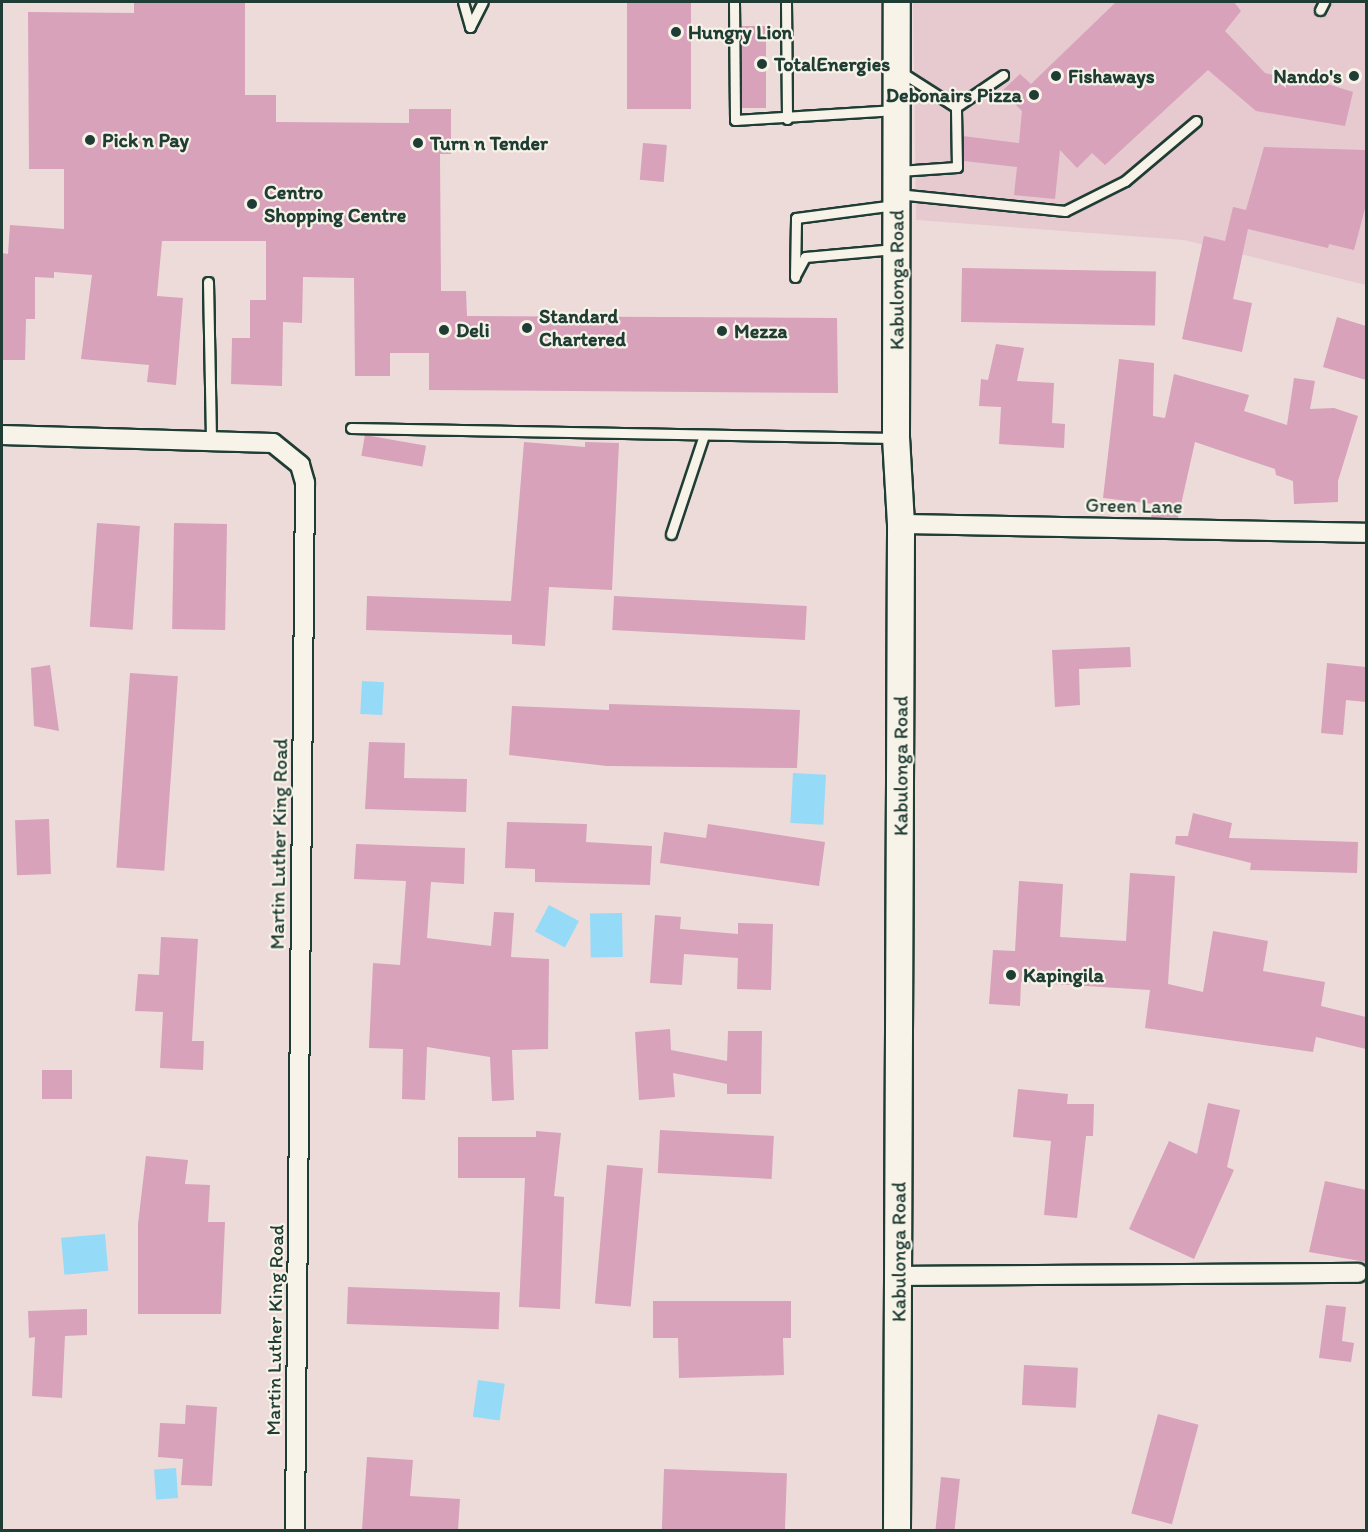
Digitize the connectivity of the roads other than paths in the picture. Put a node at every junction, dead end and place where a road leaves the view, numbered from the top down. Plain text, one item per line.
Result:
1 (463, 2) edge
2 (483, 2) edge
3 (735, 2) edge
4 (786, 2) edge
5 (897, 2) edge
6 (899, 71) junction
7 (1003, 75) dead end
8 (956, 107) junction
9 (898, 110) junction
10 (787, 119) junction
11 (1196, 121) dead end
12 (898, 190) junction
13 (897, 249) junction
14 (208, 282) dead end
15 (351, 429) dead end
16 (2, 435) edge
17 (704, 435) junction
18 (211, 438) junction
19 (896, 438) junction
20 (901, 524) junction
21 (1366, 533) edge
22 (671, 534) dead end
23 (1358, 1273) dead end
24 (900, 1276) junction
25 (296, 1530) edge
26 (897, 1530) edge

1 - 2 lane
3 - 10 lane
4 - 10 lane
5 - 6 main road, Kabulonga Road
6 - 8 lane
6 - 9 main road, Kabulonga Road
7 - 8 lane
8 - 12 lane
9 - 10 lane
9 - 12 main road, Kabulonga Road
11 - 12 lane
12 - 13 main road, Kabulonga Road
12 - 13 lane
13 - 19 main road, Kabulonga Road
14 - 18 lane
15 - 17 lane
16 - 18 street, Martin Luther King Road
17 - 19 lane
17 - 22 lane
18 - 25 street, Martin Luther King Road
19 - 20 main road, Kabulonga Road
20 - 21 street, Green Lane
20 - 24 main road, Kabulonga Road
23 - 24 street
24 - 26 main road, Kabulonga Road

